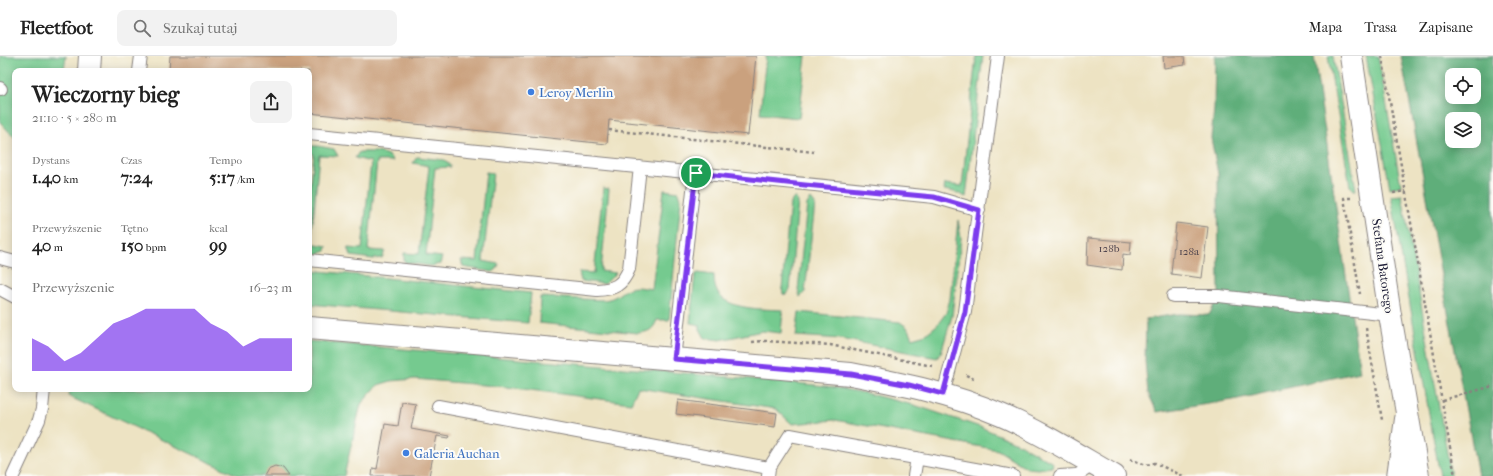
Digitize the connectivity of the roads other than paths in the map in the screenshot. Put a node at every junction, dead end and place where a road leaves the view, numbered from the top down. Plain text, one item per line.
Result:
1 (90, 56) edge
2 (141, 56) edge
3 (998, 56) edge
4 (1351, 56) edge
5 (89, 68) edge
6 (140, 68) edge
7 (312, 134) edge
8 (640, 167) junction
9 (696, 173) junction
10 (979, 210) junction
11 (0, 258) edge
12 (312, 260) edge
13 (12, 261) edge
14 (0, 289) edge
15 (12, 295) edge
16 (1173, 296) dead end
17 (1390, 315) junction
18 (312, 328) edge
19 (674, 359) junction
20 (44, 392) edge
21 (943, 394) junction
22 (438, 406) dead end
23 (1407, 412) junction
24 (917, 458) junction
25 (769, 472) edge
26 (1082, 472) edge
27 (13, 476) edge
28 (914, 476) edge
29 (1014, 476) edge
30 (1060, 476) edge
31 (1114, 476) edge
32 (1398, 476) edge
33 (1418, 476) edge

1 - 5 street
2 - 6 lane
3 - 10 lane
4 - 17 street, Stefana Batorego
7 - 8 lane
8 - 9 lane
8 - 12 lane
9 - 10 lane
9 - 19 lane
10 - 21 lane
11 - 13 lane
14 - 15 lane
16 - 17 lane
17 - 23 street, Stefana Batorego
18 - 19 street
19 - 21 street
20 - 27 lane
21 - 26 street
22 - 25 lane
23 - 32 street
23 - 33 street, Stefana Batorego
24 - 25 lane
24 - 28 lane
24 - 29 lane
26 - 30 lane
26 - 31 street

